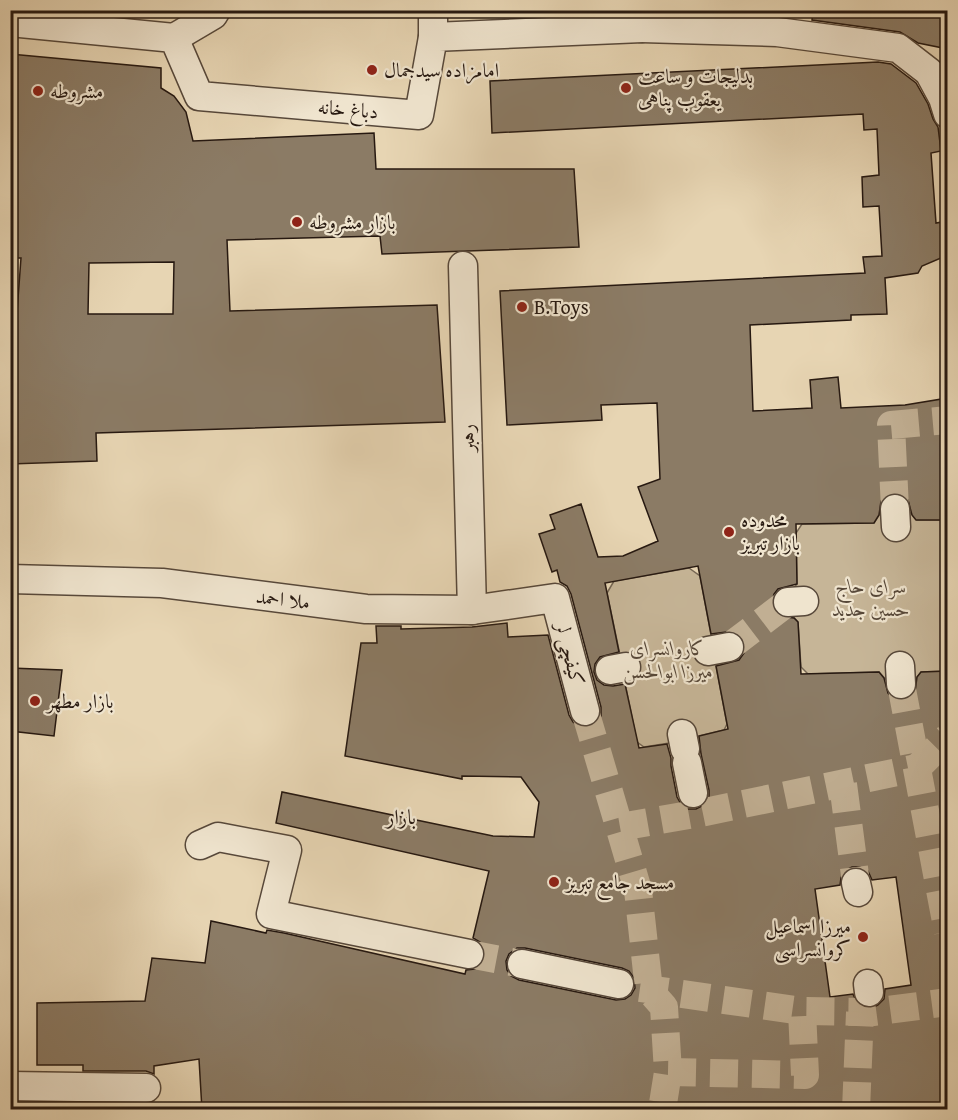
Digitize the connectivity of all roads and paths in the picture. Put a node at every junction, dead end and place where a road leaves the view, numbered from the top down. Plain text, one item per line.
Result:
1 (216, 10) edge
2 (643, 19) edge
3 (10, 22) edge
4 (433, 24) edge
5 (174, 38) junction
6 (948, 114) edge
7 (463, 266) dead end
8 (10, 579) edge
9 (555, 598) joint
10 (472, 610) junction
11 (585, 711) tunnel mouth
12 (685, 749) dead end
13 (693, 793) dead end
14 (200, 845) dead end
15 (469, 954) tunnel mouth
16 (522, 964) tunnel mouth
17 (619, 984) tunnel mouth
18 (10, 1086) edge
19 (146, 1089) dead end

1 - 5 street
2 - 4 street, دباغ خانه
2 - 6 street, دباغ خانه
3 - 5 street
4 - 5 street, دباغ خانه
7 - 10 street, رهبر
8 - 10 street, ملا احمد
9 - 10 street, ملا احمد
9 - 11 street, کیفچی لر
12 - 13 street
14 - 15 street
16 - 17 street
18 - 19 street

